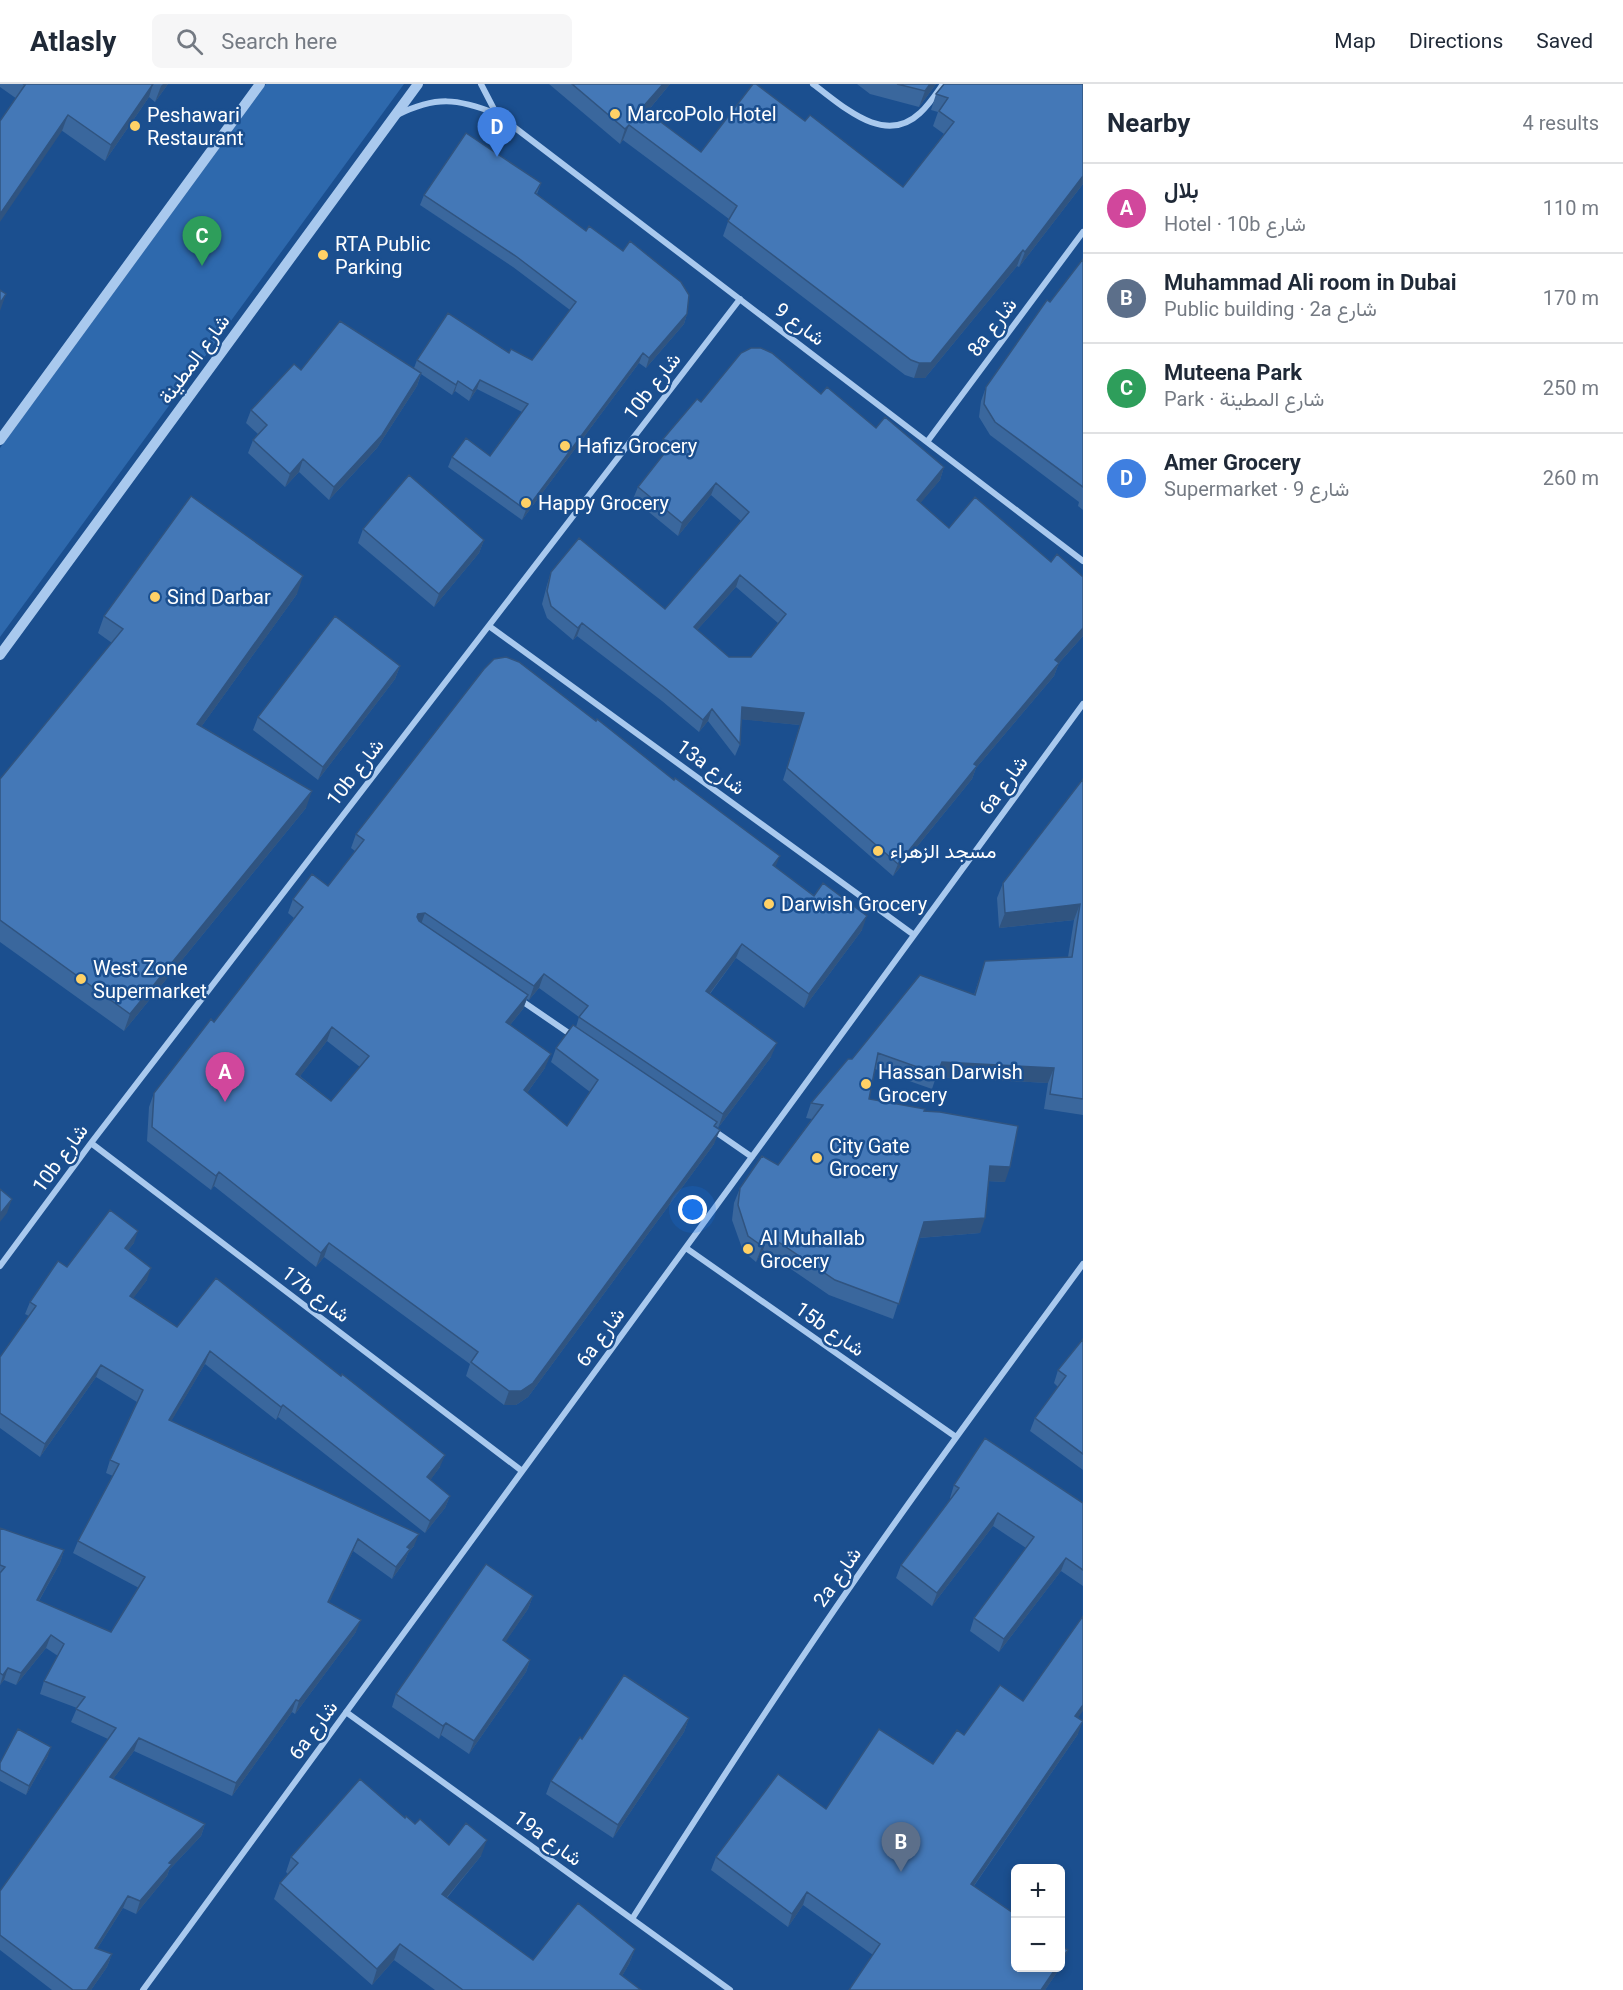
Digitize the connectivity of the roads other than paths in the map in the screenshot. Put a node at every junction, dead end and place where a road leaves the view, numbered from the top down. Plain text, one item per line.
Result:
1 (260, 84) edge
2 (418, 84) edge
3 (481, 84) edge
4 (813, 84) edge
5 (943, 84) edge
6 (497, 114) junction
7 (393, 117) junction
8 (1083, 232) edge
9 (740, 299) junction
10 (0, 440) edge
11 (927, 442) junction
12 (1083, 561) edge
13 (489, 626) junction
14 (0, 655) edge
15 (1083, 704) edge
16 (914, 934) junction
17 (516, 998) edge
18 (575, 1037) edge
19 (703, 1124) edge
20 (91, 1143) junction
21 (752, 1157) junction
22 (686, 1248) junction
23 (1083, 1264) edge
24 (0, 1266) edge
25 (956, 1437) junction
26 (522, 1472) junction
27 (346, 1712) junction
28 (632, 1919) junction
29 (143, 1990) edge
30 (730, 1990) edge

1 - 10 street
2 - 7 street, شارع المطينة
3 - 6 street, شارع 9
4 - 5 street
6 - 7 street, شارع 9
6 - 9 street, شارع 9
7 - 14 street, شارع المطينة
8 - 11 street, 8a شارع
9 - 11 street, شارع 9
9 - 13 street, 10b شارع
11 - 12 street, شارع 9
13 - 16 street, 13a شارع
13 - 20 street, 10b شارع
15 - 16 street, 6a شارع
16 - 21 street, 6a شارع
17 - 18 street
19 - 21 street
20 - 24 street, 10b شارع
20 - 26 street, 17b شارع
21 - 22 street, 6a شارع
22 - 25 street, 15b شارع
22 - 26 street, 6a شارع
23 - 25 street, 2a شارع
25 - 28 street, 2a شارع
26 - 27 street, 6a شارع
27 - 28 street, 19a شارع
27 - 29 street, 6a شارع
28 - 30 street, 19a شارع

